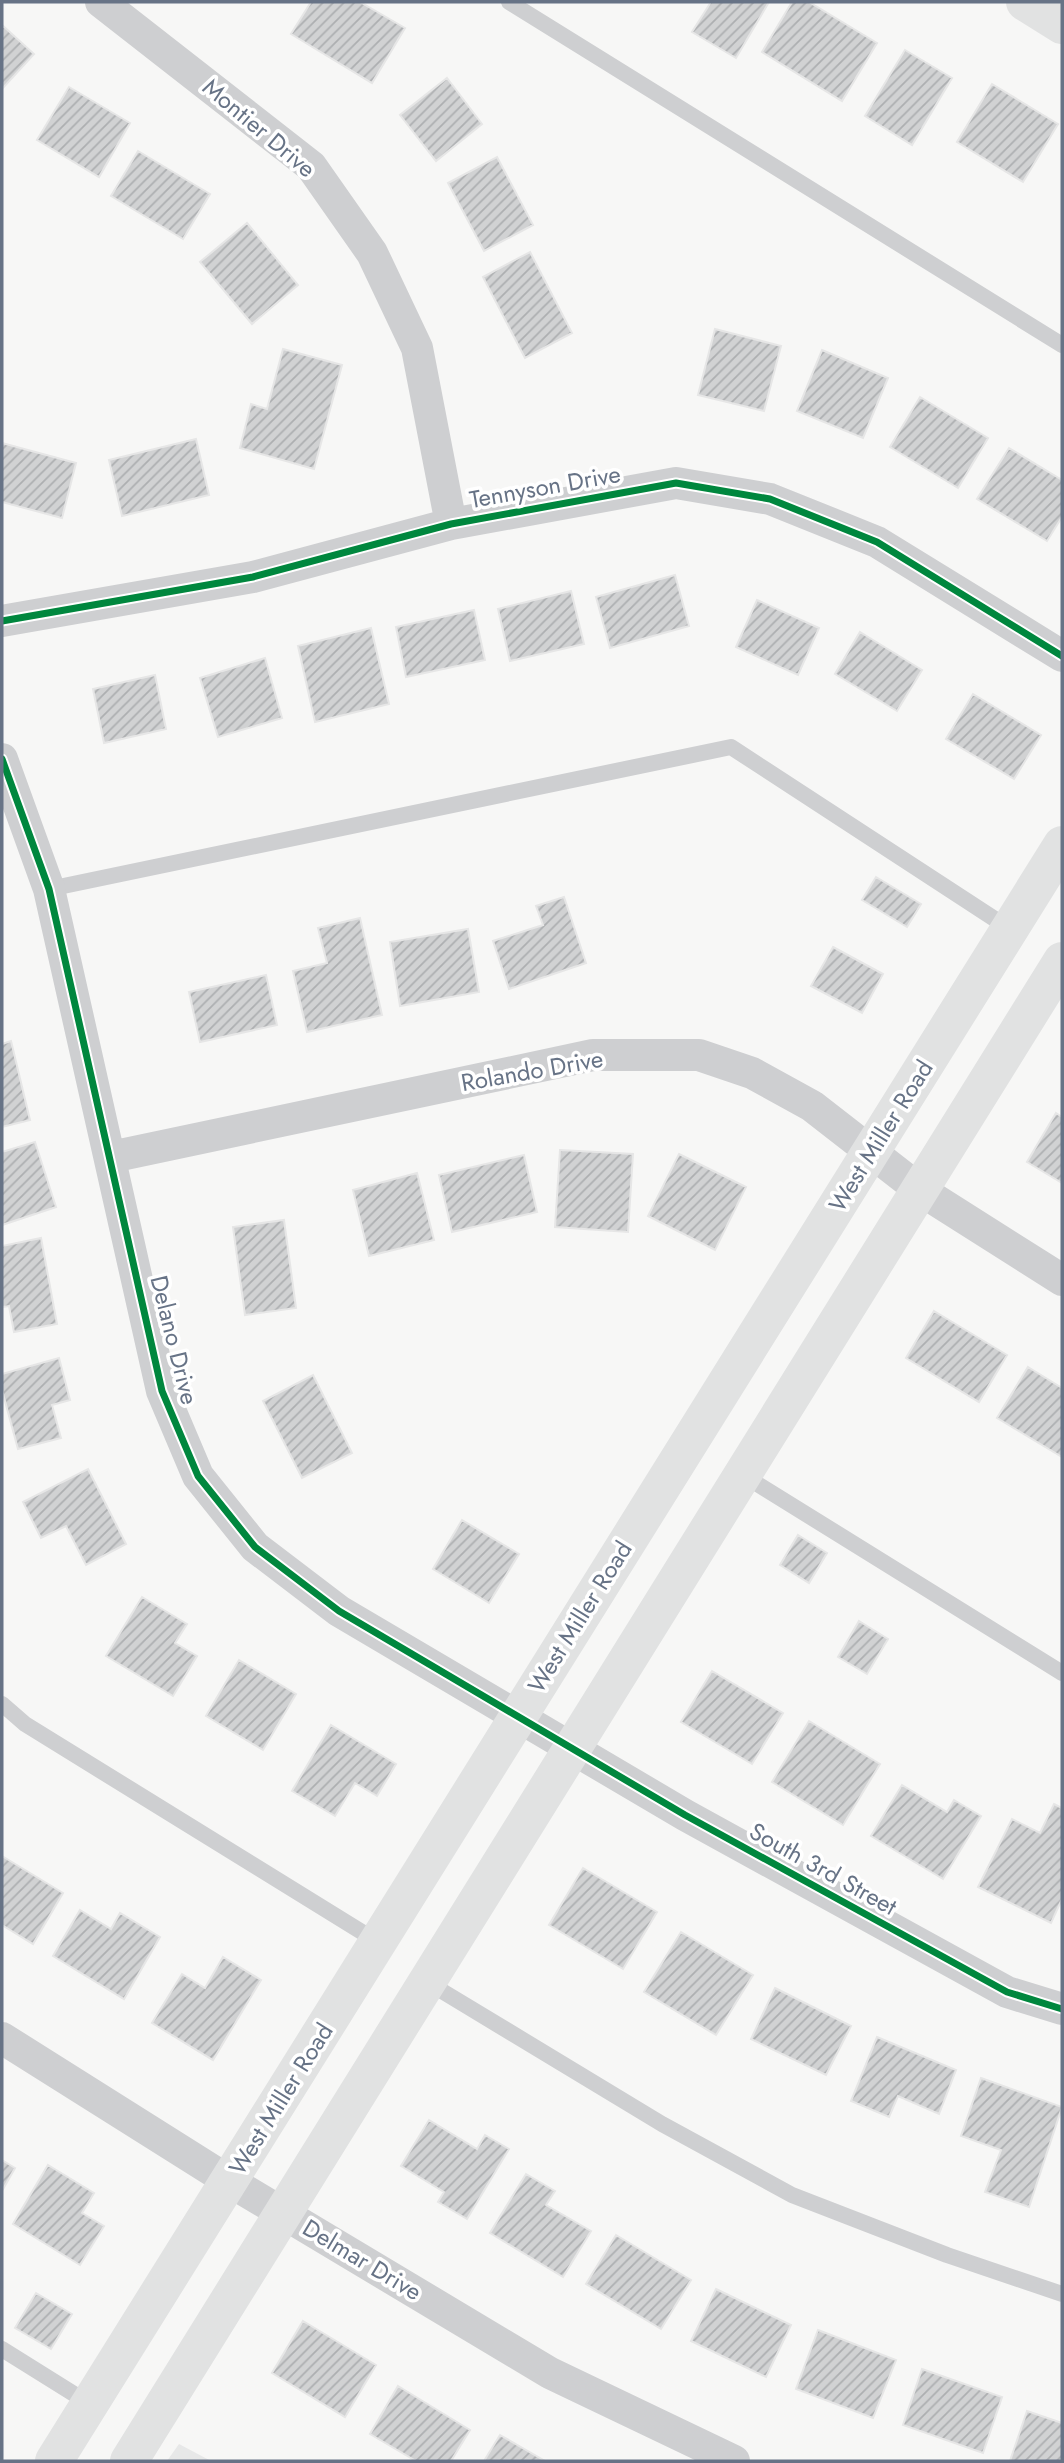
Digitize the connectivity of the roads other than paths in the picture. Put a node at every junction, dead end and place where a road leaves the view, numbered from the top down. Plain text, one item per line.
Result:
1 (101, 2) edge
2 (509, 2) edge
3 (1026, 2) edge
4 (1062, 25) edge
5 (1062, 345) edge
6 (451, 524) junction
7 (2, 621) edge
8 (1062, 656) edge
9 (2, 759) edge
10 (1062, 845) edge
11 (49, 889) junction
12 (1010, 929) junction
13 (1059, 974) edge
14 (870, 1154) junction
15 (111, 1157) junction
16 (920, 1190) junction
17 (1062, 1280) edge
18 (743, 1475) junction
19 (1062, 1673) edge
20 (2, 1704) edge
21 (519, 1716) junction
22 (573, 1748) junction
23 (378, 1942) junction
24 (427, 1982) junction
25 (1062, 2009) edge
26 (2, 2038) edge
27 (229, 2181) junction
28 (283, 2213) junction
29 (1062, 2294) edge
30 (2, 2348) edge
31 (90, 2404) junction
32 (54, 2461) edge
33 (129, 2461) edge
34 (734, 2461) edge

1 - 6 street, Montier Drive
2 - 5 lane
3 - 4 main road
6 - 7 street, Tennyson Drive
6 - 8 street, Tennyson Drive
9 - 11 street, Delano Drive
10 - 12 main road, West Miller Road
11 - 12 lane
11 - 15 street, Delano Drive
12 - 14 main road, West Miller Road
13 - 16 main road
14 - 15 street, Rolando Drive
14 - 16 street, Rolando Drive
14 - 21 main road, West Miller Road
15 - 21 street, Delano Drive
16 - 17 street, Rolando Drive
16 - 18 main road
18 - 19 lane
18 - 22 main road
20 - 23 lane
21 - 22 street, Delano Drive
21 - 23 main road, West Miller Road
22 - 24 main road
22 - 25 street, South 3rd Street
23 - 27 main road, West Miller Road
24 - 28 main road
24 - 29 lane
26 - 27 street, Delmar Drive
27 - 28 street, Delmar Drive
27 - 31 main road, West Miller Road
28 - 33 main road
28 - 34 street, Delmar Drive
30 - 31 lane
31 - 32 main road, West Miller Road

